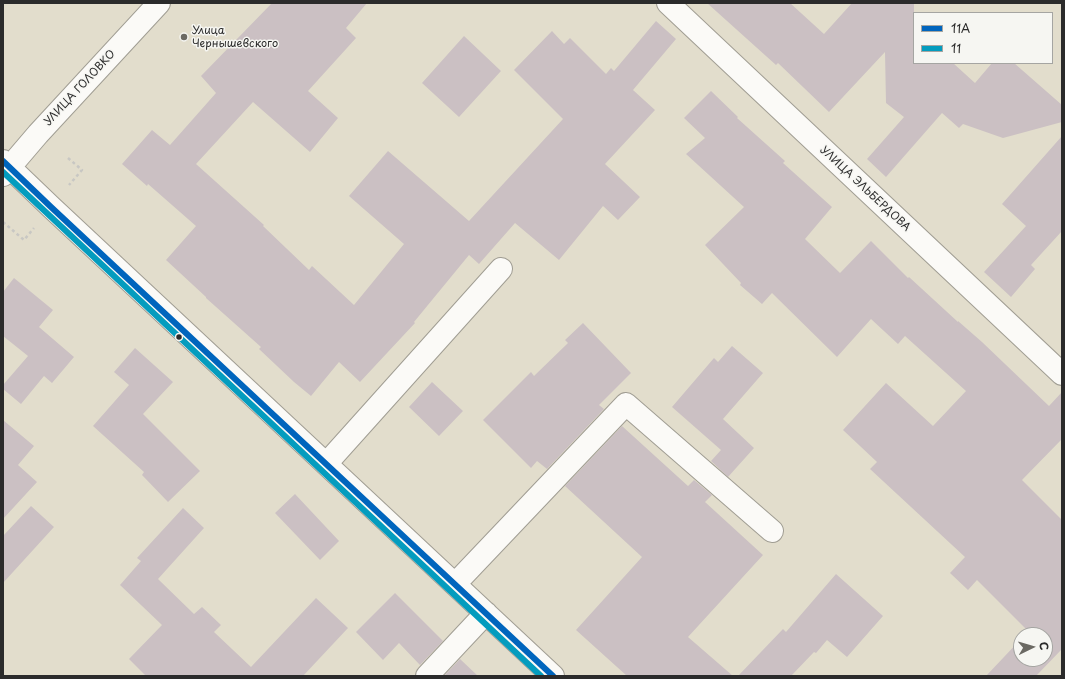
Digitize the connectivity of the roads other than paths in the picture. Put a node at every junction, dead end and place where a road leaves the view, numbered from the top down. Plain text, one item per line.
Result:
1 (159, 3) edge
2 (668, 3) edge
3 (5, 168) edge
4 (501, 269) dead end
5 (1062, 374) edge
6 (326, 464) junction
7 (772, 531) dead end
8 (455, 584) junction
9 (486, 613) junction
10 (428, 676) edge
11 (553, 676) edge

1 - 3 street, УЛИЦА ГОЛОВКО
2 - 5 street, УЛИЦА ЭЛЬБЕРДОВА
3 - 6 street
4 - 6 street
6 - 8 street
7 - 8 street
8 - 9 street
9 - 10 street
9 - 11 street

